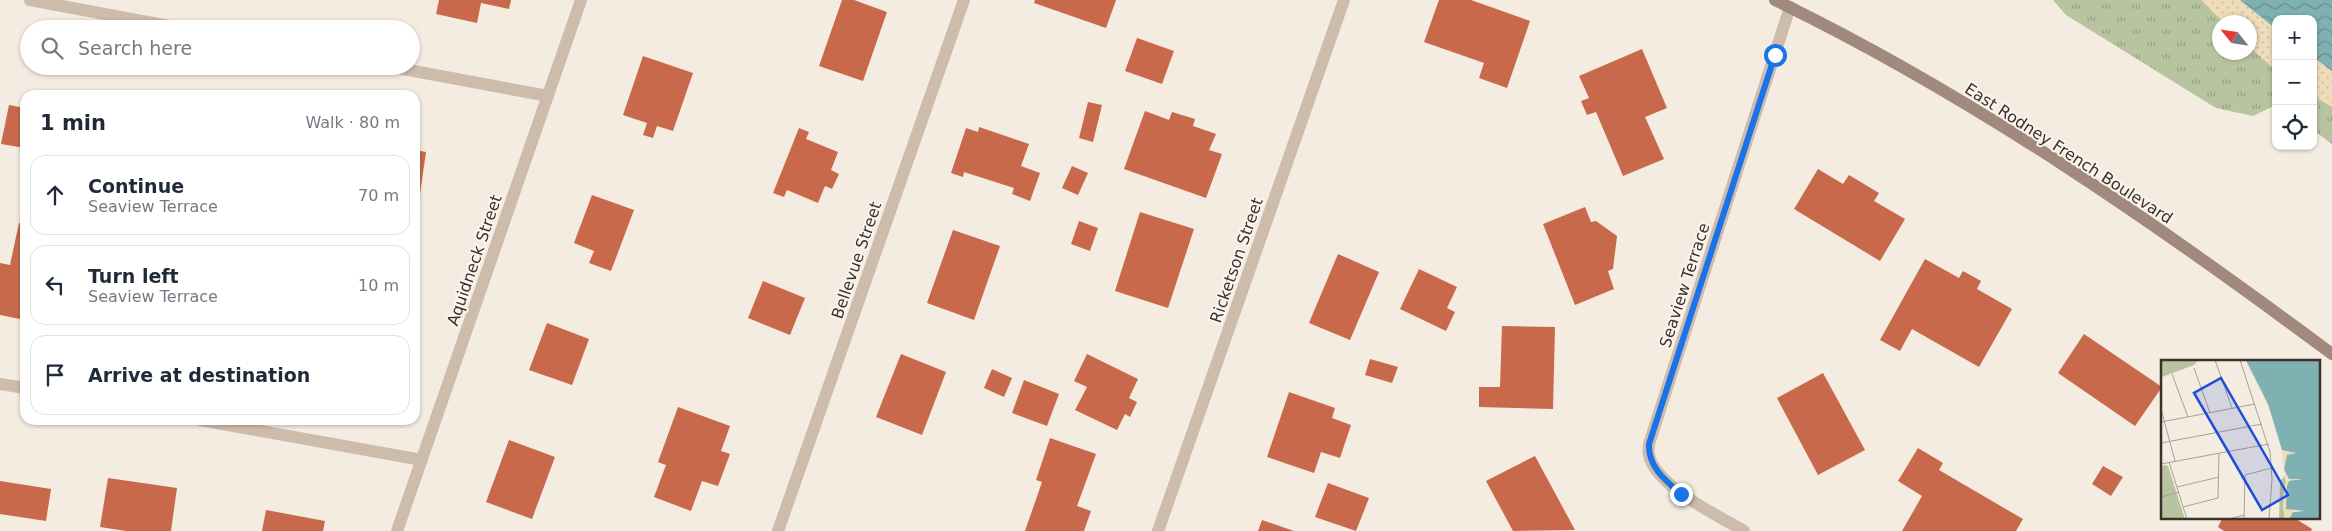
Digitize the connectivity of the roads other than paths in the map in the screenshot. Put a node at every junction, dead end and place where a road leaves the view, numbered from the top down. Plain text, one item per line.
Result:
1 (30, 0) edge
2 (581, 0) edge
3 (964, 0) edge
4 (1344, 0) edge
5 (1775, 0) edge
6 (1790, 7) junction
7 (137, 20) edge
8 (420, 72) edge
9 (548, 96) junction
10 (2332, 354) edge
11 (0, 384) edge
12 (20, 387) edge
13 (228, 425) edge
14 (422, 460) junction
15 (397, 531) edge
16 (778, 531) edge
17 (1158, 531) edge
18 (1744, 531) edge

1 - 7 street
2 - 9 street, Aquidneck Street
3 - 16 street, Bellevue Street
4 - 17 street, Ricketson Street
5 - 6 main road, East Rodney French Boulevard
6 - 10 main road, East Rodney French Boulevard
6 - 18 street, Seaview Terrace
8 - 9 street
9 - 14 street, Aquidneck Street
11 - 12 street
13 - 14 street
14 - 15 street, Aquidneck Street

